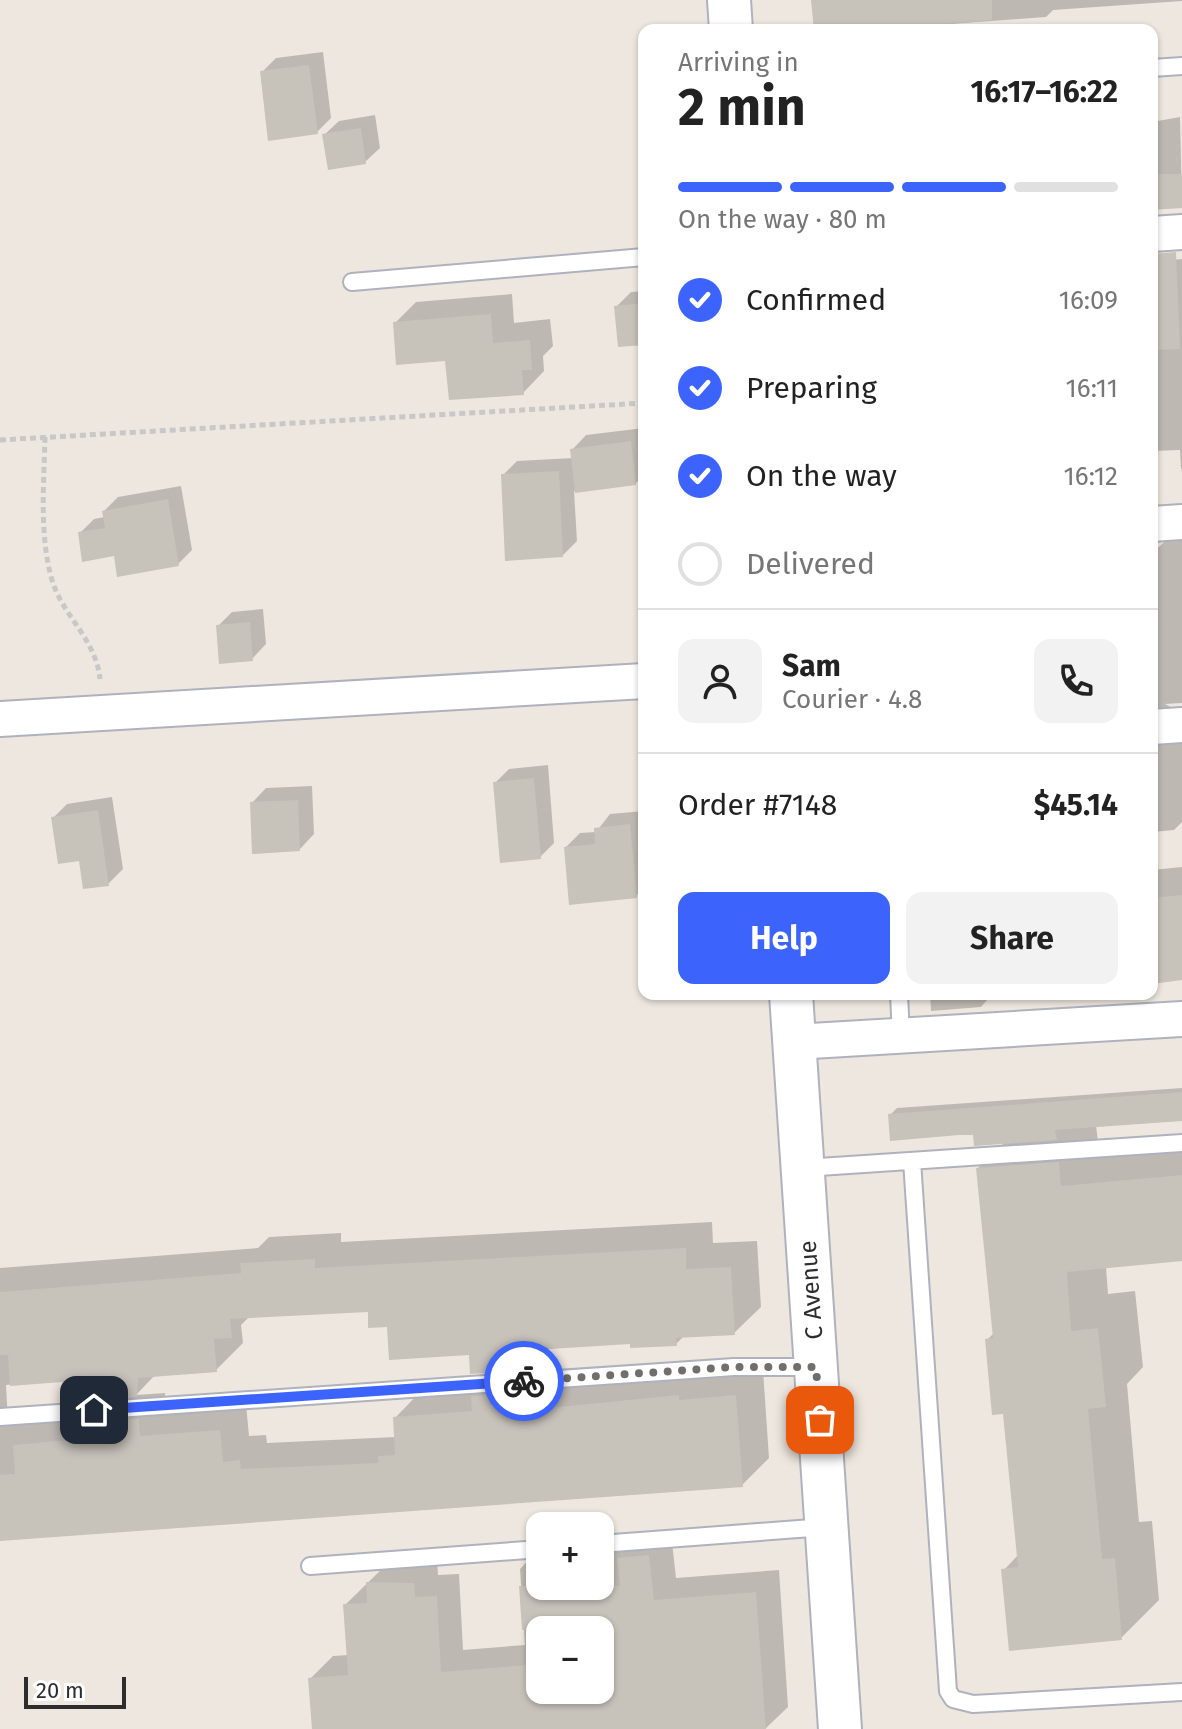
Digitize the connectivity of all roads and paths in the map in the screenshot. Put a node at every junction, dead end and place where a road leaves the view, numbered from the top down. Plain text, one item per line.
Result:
1 (729, 0) edge
2 (731, 24) edge
3 (1182, 66) edge
4 (1158, 68) edge
5 (1182, 232) edge
6 (1158, 234) edge
7 (638, 258) edge
8 (352, 282) dead end
9 (638, 403) edge
10 (45, 437) junction
11 (0, 440) edge
12 (1182, 522) edge
13 (1158, 524) edge
14 (638, 681) edge
15 (102, 714) junction
16 (0, 719) edge
17 (1182, 725) edge
18 (1158, 727) edge
19 (791, 1000) edge
20 (899, 1000) edge
21 (1182, 1019) edge
22 (901, 1036) junction
23 (794, 1042) junction
24 (1182, 1143) edge
25 (912, 1161) junction
26 (803, 1168) junction
27 (816, 1367) junction
28 (0, 1417) edge
29 (827, 1527) junction
30 (614, 1543) edge
31 (526, 1550) edge
32 (310, 1566) dead end
33 (1182, 1692) edge
34 (840, 1729) edge

1 - 2 street
3 - 4 lane
5 - 6 street
7 - 8 lane
9 - 10 path
10 - 11 path
10 - 15 path
12 - 13 street
14 - 15 street
15 - 16 street
17 - 18 street
19 - 23 street, C Avenue
20 - 22 lane
21 - 22 street
22 - 23 street
23 - 26 street, C Avenue
24 - 25 lane
25 - 26 lane
25 - 33 lane
26 - 27 street, C Avenue
27 - 28 lane
27 - 29 street, C Avenue
29 - 30 lane
29 - 34 street, C Avenue
31 - 32 lane

